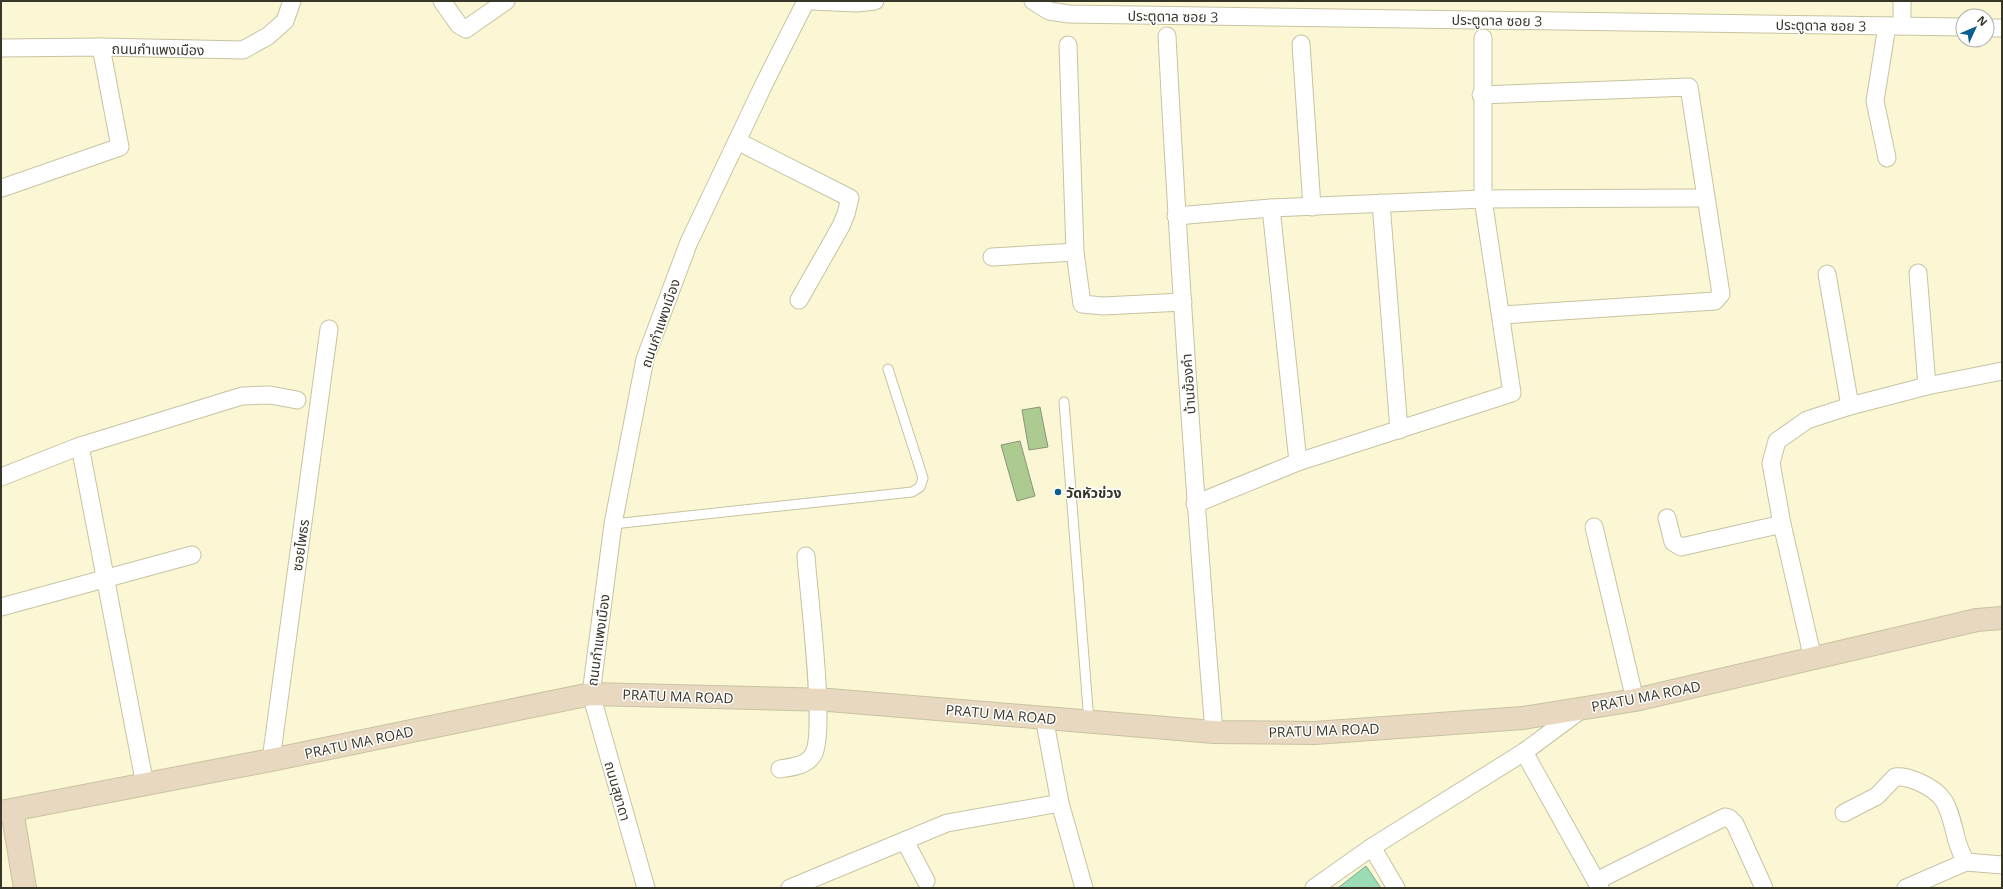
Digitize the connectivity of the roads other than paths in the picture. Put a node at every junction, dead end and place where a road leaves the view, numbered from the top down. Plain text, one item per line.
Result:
1 (292, 1) edge
2 (442, 1) edge
3 (506, 1) edge
4 (806, 1) edge
5 (812, 1) edge
6 (875, 1) edge
7 (1033, 1) edge
8 (1902, 1) edge
9 (1895, 26) junction
10 (1955, 28) edge
11 (1167, 36) dead end
12 (1483, 38) dead end
13 (1301, 44) dead end
14 (1068, 45) dead end
15 (101, 47) junction
16 (1, 48) edge
17 (1482, 95) junction
18 (737, 140) junction
19 (1887, 158) dead end
20 (2, 188) dead end
21 (1698, 198) dead end
22 (1483, 199) junction
23 (1381, 203) junction
24 (1312, 207) junction
25 (1271, 208) junction
26 (1176, 216) junction
27 (1075, 252) junction
28 (992, 257) dead end
29 (1918, 273) dead end
30 (1827, 274) dead end
31 (799, 300) dead end
32 (1183, 302) junction
33 (1502, 315) junction
34 (329, 329) dead end
35 (888, 369) dead end
36 (2002, 371) edge
37 (1927, 386) junction
38 (297, 400) dead end
39 (1064, 402) dead end
40 (1850, 406) junction
41 (1399, 430) junction
42 (80, 446) junction
43 (1298, 462) junction
44 (1, 477) edge
45 (1195, 504) junction
46 (1667, 518) dead end
47 (614, 524) junction
48 (1782, 524) junction
49 (1594, 527) dead end
50 (192, 555) dead end
51 (806, 556) dead end
52 (106, 579) junction
53 (1, 607) edge
54 (2002, 618) edge
55 (1813, 659) junction
56 (591, 694) junction
57 (818, 700) junction
58 (1635, 700) junction
59 (1584, 708) junction
60 (1044, 717) junction
61 (1090, 722) junction
62 (1214, 732) junction
63 (1524, 752) junction
64 (271, 760) junction
65 (780, 769) dead end
66 (145, 785) junction
67 (1060, 803) junction
68 (6, 811) edge
69 (1844, 812) dead end
70 (905, 841) junction
71 (1372, 847) junction
72 (1966, 862) junction
73 (2002, 865) edge
74 (926, 881) dead end
75 (1598, 884) edge
76 (25, 888) edge
77 (646, 888) edge
78 (790, 888) edge
79 (1084, 888) edge
80 (1314, 888) edge
81 (1396, 888) edge
82 (1764, 888) edge
83 (1906, 888) edge

1 - 15 street, ถนนกำแพงเมือง
2 - 3 street
4 - 18 street, ถนนกำแพงเมือง
5 - 6 street
7 - 9 street, ประตูดาล ซอย 3
8 - 9 street
9 - 10 street, ประตูดาล ซอย 3
9 - 19 street
11 - 26 street, บ้านฆ้องคำ
12 - 17 street
13 - 24 street
14 - 27 street
15 - 16 street, ถนนกำแพงเมือง
15 - 20 street
17 - 22 street
17 - 33 street
18 - 31 street
18 - 47 street, ถนนกำแพงเมือง
21 - 22 street
22 - 23 street
22 - 33 street
23 - 24 street
23 - 41 street
24 - 25 street
25 - 26 street
25 - 43 street
26 - 32 street, บ้านฆ้องคำ
27 - 28 street
27 - 32 street
29 - 37 street
30 - 40 street
32 - 45 street, บ้านฆ้องคำ
33 - 41 street
34 - 64 street, ซอยไพธร
35 - 47 lane
36 - 37 street
37 - 40 street
38 - 42 street
39 - 61 lane
40 - 48 street
41 - 43 street
42 - 44 street
42 - 52 street
43 - 45 street
45 - 62 street, บ้านฆ้องคำ
46 - 48 street
47 - 56 street, ถนนกำแพงเมือง
48 - 55 street
49 - 58 street
50 - 52 street
51 - 57 street
52 - 53 street
52 - 66 street
54 - 55 main road, PRATU MA ROAD
55 - 58 main road, PRATU MA ROAD
56 - 57 main road, PRATU MA ROAD
56 - 64 main road, PRATU MA ROAD
56 - 77 street, ถนนสุชาดา
57 - 60 main road, PRATU MA ROAD
57 - 65 street
58 - 59 main road, PRATU MA ROAD
59 - 62 main road, PRATU MA ROAD
59 - 63 street
60 - 61 main road, PRATU MA ROAD
60 - 67 street
61 - 62 main road, PRATU MA ROAD
63 - 71 street
63 - 75 street
64 - 66 main road, PRATU MA ROAD
66 - 68 main road, PRATU MA ROAD
67 - 70 street
67 - 79 street
68 - 76 main road
69 - 72 street
70 - 74 street
70 - 78 street
71 - 80 street
71 - 81 street
72 - 73 street
72 - 83 street
75 - 82 street

